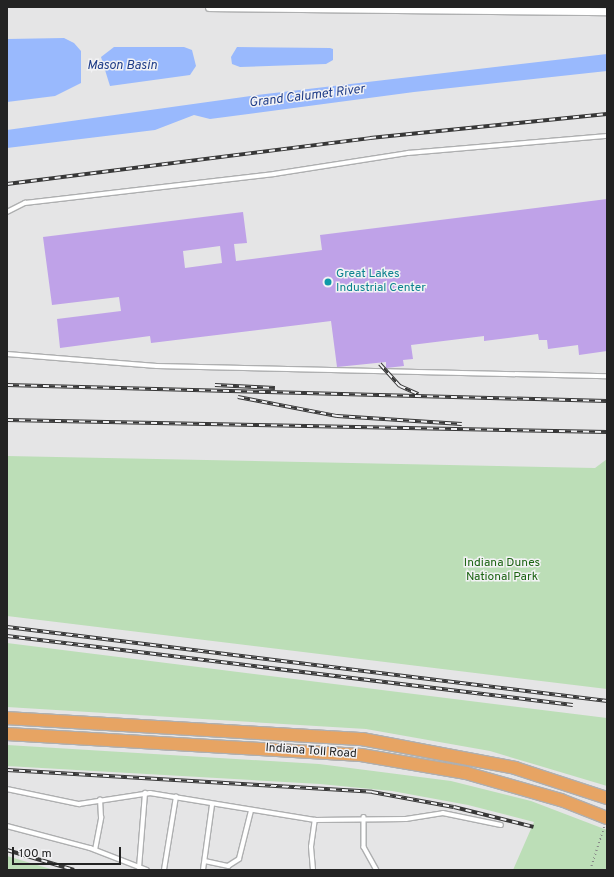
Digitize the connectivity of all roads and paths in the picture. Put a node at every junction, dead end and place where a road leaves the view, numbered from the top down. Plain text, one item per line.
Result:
1 (209, 7) edge
2 (607, 11) edge
3 (607, 136) edge
4 (7, 212) edge
5 (7, 354) edge
6 (607, 376) edge
7 (7, 718) edge
8 (7, 734) edge
9 (274, 741) junction
10 (7, 789) edge
11 (144, 793) junction
12 (176, 797) junction
13 (607, 798) edge
14 (100, 800) junction
15 (212, 805) junction
16 (251, 811) junction
17 (364, 817) junction
18 (607, 819) edge
19 (315, 820) junction
20 (501, 825) dead end
21 (7, 826) edge
22 (95, 850) junction
23 (205, 861) junction
24 (139, 868) junction
25 (147, 870) edge
26 (164, 870) edge
27 (204, 870) edge
28 (313, 870) edge
29 (377, 870) edge
30 (590, 870) edge

1 - 2 street
3 - 4 lane
5 - 6 lane
7 - 9 highway, Indiana Toll Road
8 - 9 highway, Indiana Toll Road
9 - 13 highway, Indiana Toll Road
9 - 18 highway, Indiana Toll Road
10 - 14 lane
11 - 12 lane
11 - 14 lane
11 - 24 lane
12 - 15 lane
12 - 26 lane
14 - 22 lane
15 - 16 lane
15 - 23 lane
16 - 19 lane
16 - 23 lane
17 - 19 lane
17 - 20 lane
17 - 29 lane
18 - 30 path
19 - 28 lane
21 - 22 lane
22 - 24 lane
23 - 27 lane
24 - 25 lane

